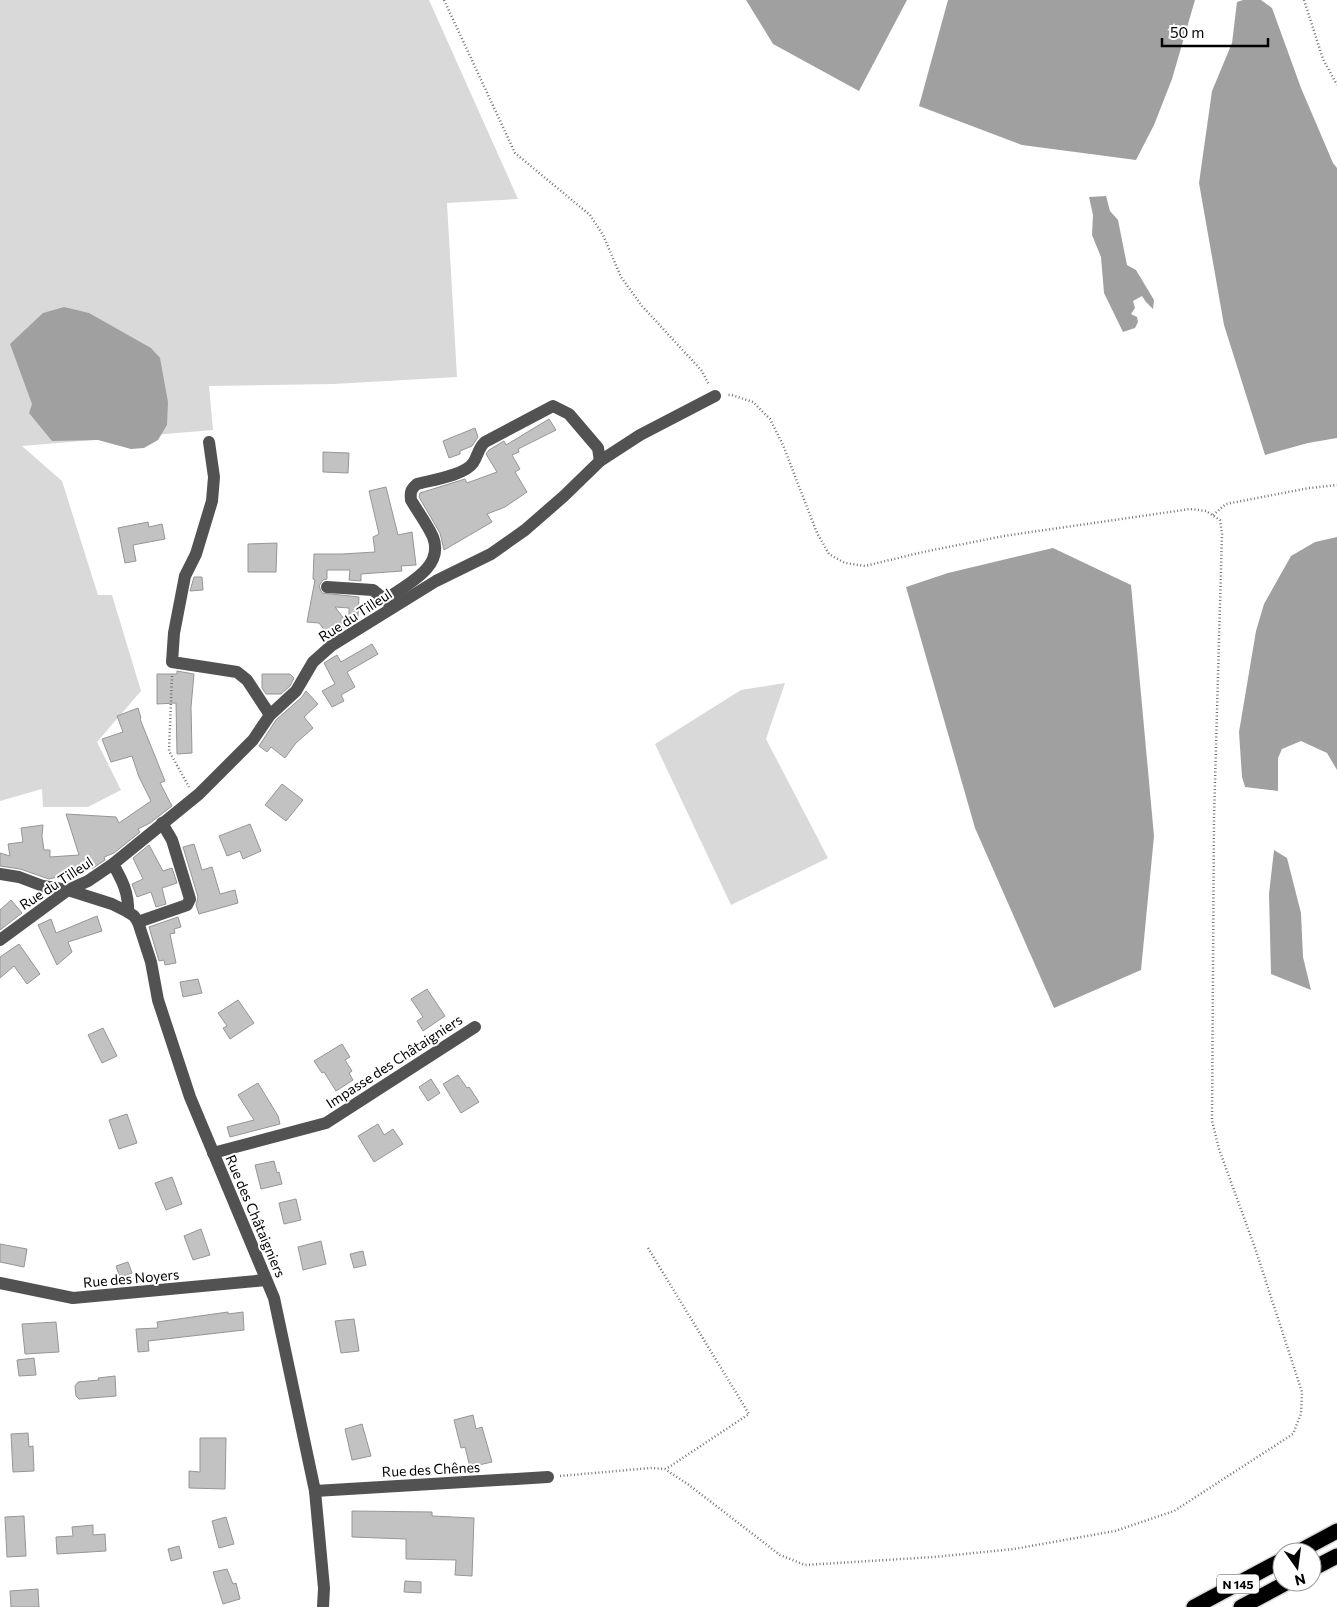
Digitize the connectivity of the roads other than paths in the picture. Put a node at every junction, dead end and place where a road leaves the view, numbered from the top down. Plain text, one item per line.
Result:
1 (715, 396) road end
2 (209, 442) dead end
3 (600, 461) junction
4 (327, 587) dead end
5 (389, 604) junction
6 (270, 715) junction
7 (162, 823) junction
8 (113, 864) junction
9 (0, 874) edge
10 (68, 890) junction
11 (128, 912) junction
12 (138, 922) junction
13 (0, 940) edge
14 (475, 1027) dead end
15 (213, 1153) junction
16 (266, 1280) junction
17 (0, 1283) edge
18 (548, 1477) road end
19 (316, 1491) junction
20 (1337, 1531) edge
21 (1317, 1542) edge
22 (1337, 1556) edge
23 (1322, 1564) edge
24 (1272, 1565) edge
25 (1272, 1591) edge
26 (324, 1607) edge
27 (1194, 1607) edge
28 (1241, 1607) edge

1 - 3 street, Rue du Tilleul
2 - 6 street
3 - 5 street, Rue du Tilleul
3 - 5 street
4 - 5 street
5 - 6 street, Rue du Tilleul
6 - 7 street, Rue du Tilleul
7 - 8 street, Rue du Tilleul
7 - 12 street
8 - 10 street, Rue du Tilleul
8 - 11 street
9 - 10 street, Rue des Châtaigniers
10 - 11 street, Rue des Châtaigniers
10 - 13 street, Rue du Tilleul
11 - 12 street, Rue des Châtaigniers
12 - 15 street, Rue des Châtaigniers
14 - 15 street, Impasse des Châtaigniers
15 - 16 street, Rue des Châtaigniers
16 - 17 street, Rue des Noyers
16 - 19 street, Rue des Châtaigniers
18 - 19 street, Rue des Chênes
19 - 26 street, Rue des Châtaigniers
20 - 21 highway
22 - 23 highway
24 - 27 highway, N 145
25 - 28 highway, N 145

